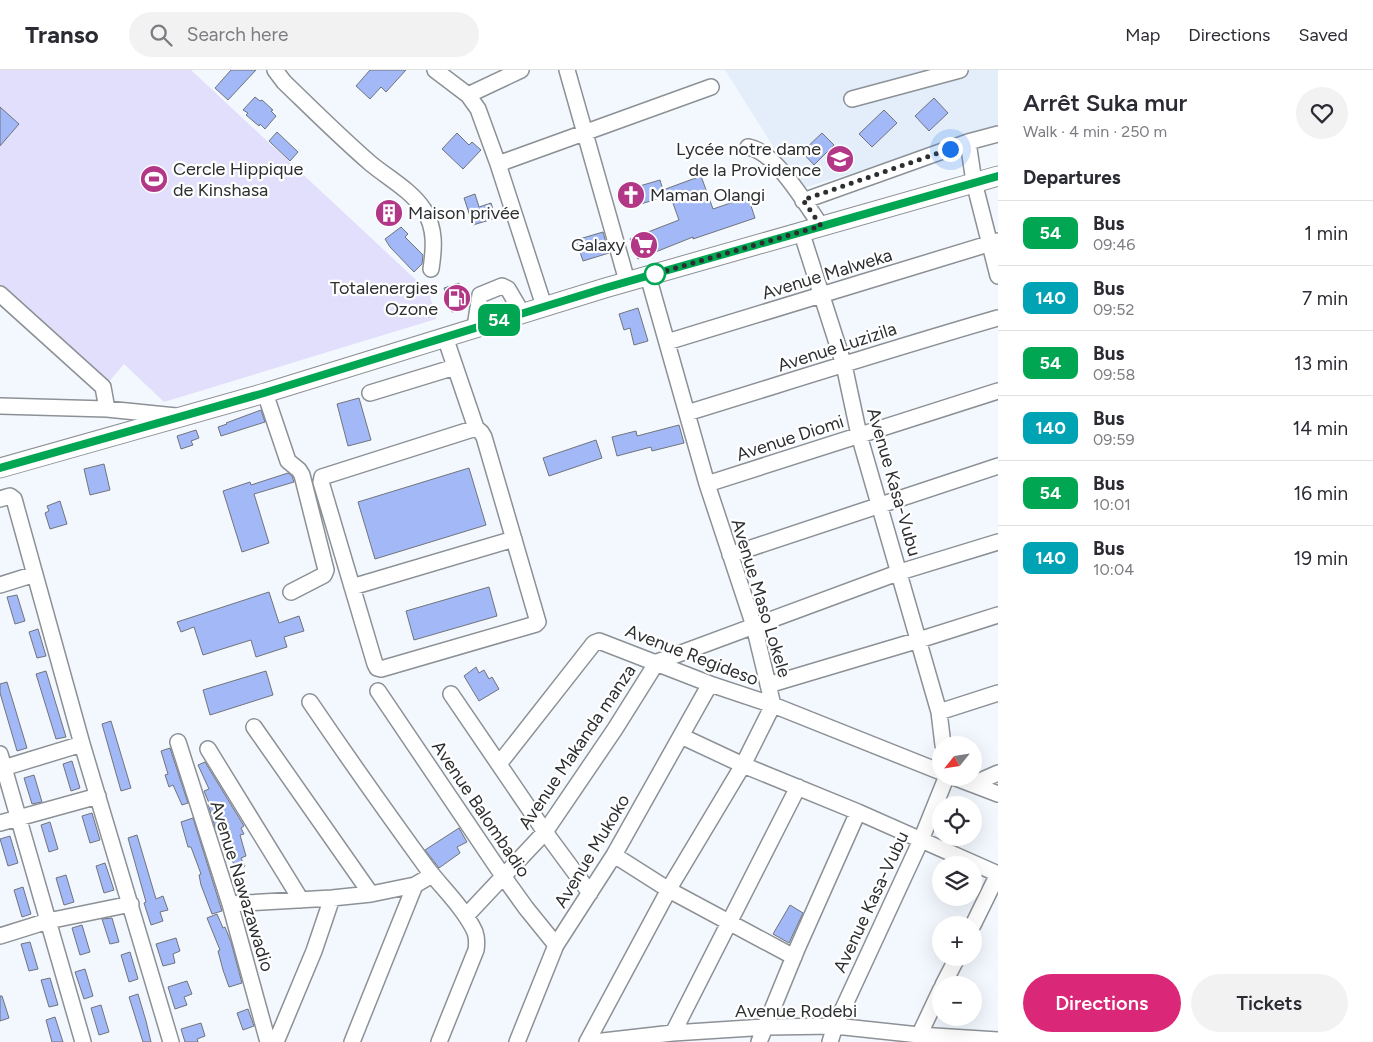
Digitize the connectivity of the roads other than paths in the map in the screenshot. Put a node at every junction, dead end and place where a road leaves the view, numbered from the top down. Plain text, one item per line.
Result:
1 (275, 70) edge
2 (436, 70) edge
3 (521, 70) edge
4 (567, 70) edge
5 (960, 70) edge
6 (711, 88) dead end
7 (468, 95) junction
8 (852, 100) dead end
9 (585, 132) junction
10 (998, 134) edge
11 (968, 142) junction
12 (748, 146) dead end
13 (498, 164) junction
14 (998, 176) edge
15 (974, 182) junction
16 (803, 200) junction
17 (821, 226) junction
18 (801, 231) junction
19 (993, 243) edge
20 (431, 269) dead end
21 (648, 276) junction
22 (998, 276) edge
23 (627, 281) junction
24 (0, 294) edge
25 (822, 294) junction
26 (544, 306) junction
27 (522, 313) junction
28 (998, 318) edge
29 (475, 327) junction
30 (445, 337) junction
31 (667, 342) junction
32 (844, 365) junction
33 (455, 367) junction
34 (998, 391) edge
35 (264, 393) junction
36 (370, 394) dead end
37 (0, 406) edge
38 (108, 410) junction
39 (126, 411) junction
40 (687, 413) junction
41 (184, 417) junction
42 (476, 428) junction
43 (127, 432) junction
44 (860, 435) junction
45 (998, 466) edge
46 (0, 468) edge
47 (708, 484) junction
48 (0, 499) edge
49 (879, 504) junction
50 (514, 540) junction
51 (998, 542) edge
52 (730, 555) junction
53 (900, 572) junction
54 (35, 574) junction
55 (0, 585) edge
56 (352, 587) junction
57 (291, 592) dead end
58 (998, 615) edge
59 (754, 626) junction
60 (920, 640) junction
61 (657, 662) junction
62 (710, 684) junction
63 (768, 685) junction
64 (378, 691) dead end
65 (998, 693) edge
66 (451, 694) dead end
67 (310, 702) dead end
68 (773, 706) junction
69 (940, 712) junction
70 (254, 727) dead end
71 (681, 736) junction
72 (942, 736) edge
73 (178, 742) dead end
74 (82, 744) junction
75 (208, 749) dead end
76 (1, 764) edge
77 (499, 764) junction
78 (743, 765) junction
79 (932, 768) edge
80 (998, 773) edge
81 (982, 780) edge
82 (943, 786) edge
83 (978, 786) edge
84 (798, 787) junction
85 (998, 794) edge
86 (98, 796) junction
87 (858, 812) junction
88 (18, 817) junction
89 (0, 823) edge
90 (545, 832) junction
91 (921, 840) junction
92 (614, 855) junction
93 (998, 874) edge
94 (432, 875) junction
95 (502, 876) junction
96 (415, 885) junction
97 (669, 890) junction
98 (590, 893) junction
99 (371, 894) junction
100 (332, 898) junction
101 (301, 900) junction
102 (131, 904) junction
103 (230, 904) junction
104 (466, 916) junction
105 (977, 916) edge
106 (48, 921) junction
107 (730, 922) junction
108 (0, 936) edge
109 (556, 945) junction
110 (794, 957) junction
111 (932, 1008) edge
112 (835, 1026) junction
113 (766, 1027) junction
114 (673, 1033) junction
115 (996, 1038) edge
116 (917, 1039) edge
117 (83, 1042) edge
118 (171, 1042) edge
119 (268, 1042) edge
120 (276, 1042) edge
121 (352, 1042) edge
122 (358, 1042) edge
123 (439, 1042) edge
124 (517, 1042) edge
125 (587, 1042) edge
126 (594, 1042) edge
127 (759, 1042) edge
128 (830, 1042) edge

1 - 20 street
2 - 7 street
3 - 7 street
4 - 9 street
5 - 8 street
6 - 9 street
7 - 13 street
9 - 13 street
9 - 23 street
10 - 11 street
11 - 15 street
11 - 16 street
12 - 16 street
13 - 26 street
14 - 15 main road
15 - 17 main road
15 - 19 street
16 - 17 street
17 - 18 main road
18 - 21 main road
18 - 25 street, Avenue Kasa-Vubu
19 - 22 street
19 - 25 street, Avenue Malweka
21 - 23 main road
21 - 31 street, Avenue Maso Lokele
23 - 26 main road
24 - 38 street
25 - 31 street, Avenue Malweka
25 - 32 street, Avenue Kasa-Vubu
26 - 27 main road
27 - 29 main road
27 - 29 street
28 - 32 street, Avenue Luzizila
29 - 30 main road
30 - 33 street
30 - 35 main road
31 - 40 street, Avenue Maso Lokele
32 - 40 street, Avenue Luzizila
32 - 44 street, Avenue Kasa-Vubu
33 - 36 street
33 - 42 street
34 - 44 street, Avenue Diomi
35 - 41 main road
35 - 57 street
37 - 38 street
38 - 39 street
39 - 41 street
39 - 43 street
40 - 47 street, Avenue Maso Lokele
41 - 43 main road
42 - 50 street
42 - 56 street
43 - 46 main road
44 - 47 street, Avenue Diomi
44 - 49 street, Avenue Kasa-Vubu
45 - 49 street
47 - 52 street, Avenue Maso Lokele
48 - 54 street
49 - 52 street
49 - 53 street, Avenue Kasa-Vubu
50 - 56 street
50 - 56 street
51 - 53 street
52 - 59 street, Avenue Maso Lokele
53 - 59 street
53 - 60 street, Avenue Kasa-Vubu
54 - 55 street
54 - 74 street
58 - 60 street
59 - 61 street
59 - 63 street, Avenue Maso Lokele
60 - 63 street
60 - 69 street, Avenue Kasa-Vubu
61 - 62 street, Avenue Regideso
61 - 77 street, Avenue Regideso
61 - 90 street, Avenue Makanda manza
62 - 68 street, Avenue Regideso
62 - 71 street, Avenue Mukoko
63 - 68 street, Avenue Maso Lokele
64 - 95 street, Avenue Balombadio
65 - 69 street
66 - 77 street
67 - 94 street
68 - 78 street, Avenue Maso Lokele
68 - 79 street, Avenue Regideso
69 - 72 street, Avenue Kasa-Vubu
70 - 99 street
71 - 78 street
71 - 92 street, Avenue Mukoko
73 - 103 street, Avenue Nawazawadio
74 - 76 street
74 - 86 street
75 - 101 street
76 - 88 street
77 - 90 street
78 - 84 street
78 - 97 street, Avenue Maso Lokele
80 - 81 street
82 - 91 street, Avenue Kasa-Vubu
83 - 85 street
84 - 87 street
84 - 107 street
86 - 88 street
86 - 102 street
87 - 91 street
87 - 110 street
88 - 89 street
88 - 106 street
90 - 95 street, Avenue Makanda manza
90 - 98 street
91 - 93 street
91 - 112 street, Avenue Kasa-Vubu
92 - 97 street
92 - 98 street, Avenue Mukoko
93 - 105 street
94 - 96 street
94 - 104 street
95 - 104 street, Avenue Makanda manza
95 - 109 street, Avenue Balombadio
96 - 99 street
96 - 121 street
97 - 107 street
97 - 125 street, Avenue Maso Lokele
98 - 109 street, Avenue Mukoko
99 - 100 street
100 - 101 street
100 - 120 street
101 - 103 street
102 - 106 street
102 - 118 street
103 - 119 street, Avenue Nawazawadio
104 - 123 street
106 - 108 street
106 - 117 street
107 - 110 street
107 - 114 street
109 - 124 street, Avenue Mukoko
110 - 113 street
111 - 116 street
112 - 113 street, Avenue Rodebi
112 - 116 street, Avenue Rodebi
112 - 128 street, Avenue Kasa-Vubu
113 - 114 street, Avenue Rodebi
113 - 127 street
114 - 126 street, Avenue Rodebi
115 - 116 street, Avenue Rodebi
121 - 122 street

